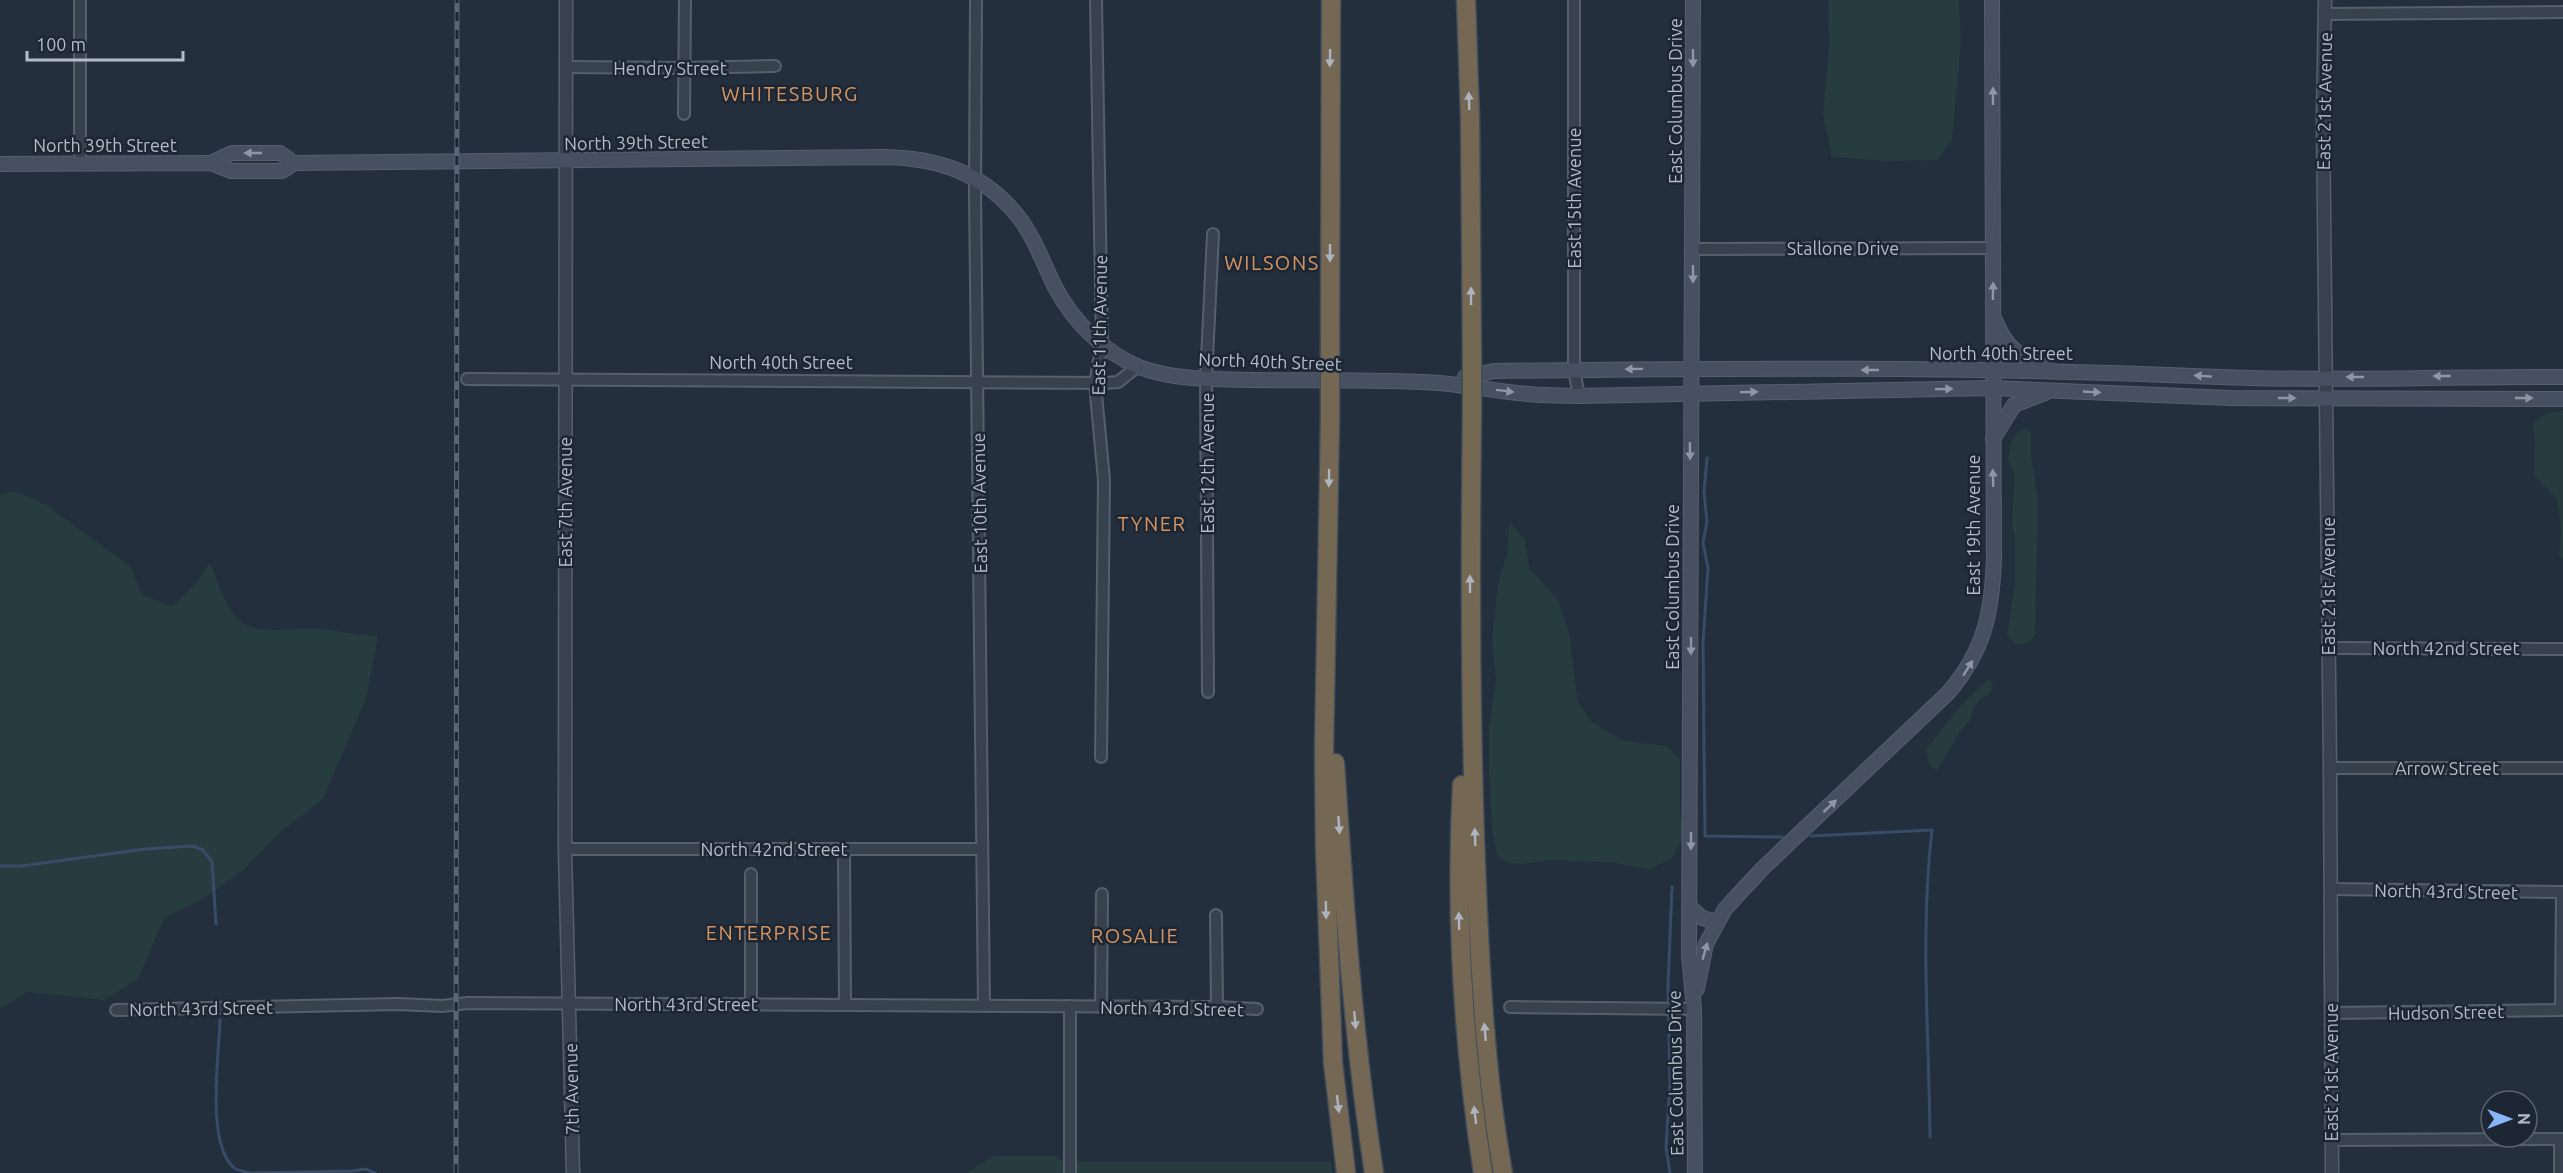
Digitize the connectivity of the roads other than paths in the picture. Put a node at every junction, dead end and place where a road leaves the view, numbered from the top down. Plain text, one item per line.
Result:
1 (80, 0) edge
2 (566, 0) edge
3 (686, 0) edge
4 (976, 0) edge
5 (1096, 0) edge
6 (1331, 0) edge
7 (1466, 0) edge
8 (1574, 0) edge
9 (1693, 0) edge
10 (1992, 0) edge
11 (2325, 0) edge
12 (2563, 12) edge
13 (2325, 14) junction
14 (775, 66) dead end
15 (566, 67) junction
16 (684, 68) junction
17 (684, 114) dead end
18 (565, 160) junction
19 (0, 164) edge
20 (80, 164) junction
21 (975, 179) junction
22 (1213, 234) dead end
23 (1994, 248) junction
24 (1693, 249) junction
25 (1993, 315) junction
26 (1102, 344) junction
27 (1138, 366) junction
28 (1693, 368) junction
29 (1574, 370) junction
30 (1992, 371) junction
31 (2054, 371) junction
32 (2486, 376) junction
33 (2324, 377) junction
34 (2563, 377) edge
35 (565, 378) junction
36 (467, 379) dead end
37 (1206, 379) junction
38 (978, 381) junction
39 (1095, 383) junction
40 (1439, 383) junction
41 (1992, 388) junction
42 (2055, 390) junction
43 (1691, 393) junction
44 (1579, 396) junction
45 (2327, 398) junction
46 (2486, 398) junction
47 (2563, 399) edge
48 (1992, 441) junction
49 (1326, 620) junction
50 (1470, 642) junction
51 (2329, 648) junction
52 (2563, 649) edge
53 (1208, 692) dead end
54 (1101, 757) dead end
55 (2330, 768) junction
56 (2563, 768) edge
57 (565, 849) junction
58 (844, 849) junction
59 (982, 849) junction
60 (751, 874) dead end
61 (2331, 890) junction
62 (2562, 892) edge
63 (1102, 894) dead end
64 (1690, 908) junction
65 (1216, 915) dead end
66 (1717, 921) junction
67 (570, 1004) junction
68 (751, 1005) junction
69 (845, 1005) junction
70 (984, 1006) junction
71 (1070, 1006) junction
72 (1101, 1007) junction
73 (1216, 1007) junction
74 (1510, 1007) dead end
75 (1257, 1009) dead end
76 (1694, 1009) junction
77 (116, 1010) dead end
78 (2331, 1013) junction
79 (2562, 1139) edge
80 (2332, 1140) junction
81 (573, 1173) edge
82 (1070, 1173) edge
83 (1346, 1173) edge
84 (1374, 1173) edge
85 (1483, 1173) edge
86 (1503, 1173) edge
87 (1695, 1173) edge
88 (2332, 1173) edge
89 (2560, 1173) edge

1 - 20 street
2 - 15 street, East 7th Avenue
3 - 16 street
4 - 21 street, East 10th Avenue
5 - 26 street, East 11th Avenue
6 -> 49 highway, bridge
50 -> 7 highway, bridge
8 - 29 street, East 15th Avenue
9 -> 24 main road, East Columbus Drive
23 -> 10 main road, East 19th Avenue
11 - 13 street, East 21st Avenue
12 - 13 street
13 - 33 street, East 21st Avenue
14 - 16 street, Hendry Street
15 - 16 street, Hendry Street
15 - 18 street, East 7th Avenue
16 - 17 street
18 - 20 main road, North 39th Street
18 - 21 main road, North 39th Street
18 - 35 street, East 7th Avenue
19 - 20 main road, North 39th Street
21 - 26 main road, North 40th Street
21 - 38 street, East 10th Avenue
22 - 37 street, East 12th Avenue
23 - 24 street, Stallone Drive
25 -> 23 main road, East 19th Avenue
24 -> 28 main road, East Columbus Drive
25 - 30 main road, East 19th Avenue
25 - 31 main road
26 - 27 main road, North 40th Street
26 - 39 street, East 11th Avenue
27 - 37 main road, North 40th Street
27 - 39 street, North 40th Street
28 -> 29 main road, North 40th Street
30 -> 28 main road, North 40th Street
28 - 43 main road, East Columbus Drive
29 - 40 main road, North 40th Street
29 - 44 street, East 15th Avenue
30 - 31 main road, North 40th Street
30 - 41 main road, East 19th Avenue
33 -> 31 main road, North 40th Street
32 -> 33 main road, North 40th Street
32 - 34 main road, North 40th Street
32 - 46 main road
33 - 45 street, East 21st Avenue
35 - 36 street, North 40th Street
35 - 38 street, North 40th Street
35 - 57 street, East 7th Avenue
37 - 40 main road, North 40th Street
37 - 53 street, East 12th Avenue
38 - 39 street, North 40th Street
38 - 59 street, East 10th Avenue
39 - 54 street, East 11th Avenue
40 -> 44 main road, North 40th Street
41 - 42 main road, North 40th Street
43 -> 41 main road, North 40th Street
41 - 48 main road, East 19th Avenue
42 -> 45 main road, North 40th Street
42 - 48 main road
43 - 44 main road, North 40th Street
43 -> 64 main road, East Columbus Drive
45 - 46 main road, North 40th Street
45 - 51 street, East 21st Avenue
46 -> 47 main road, North 40th Street
66 -> 48 main road, East 19th Avenue
49 -> 83 highway
49 -> 84 highway
85 -> 50 highway
86 -> 50 highway
51 - 52 street, North 42nd Street
51 - 55 street, East 21st Avenue
55 - 56 street, Arrow Street
55 - 61 street, East 21st Avenue
57 - 58 street, North 42nd Street
57 - 67 street, East 7th Avenue
58 - 59 street, North 42nd Street
58 - 69 street
59 - 70 street, East 10th Avenue
60 - 68 street
61 - 62 street, North 43rd Street
61 - 78 street, East 21st Avenue
62 - 78 street, Hudson Street
63 - 72 street
64 - 66 main road
64 - 76 main road, East Columbus Drive
65 - 73 street
76 -> 66 main road, East 19th Avenue
67 - 68 street, North 43rd Street
67 - 77 street, North 43rd Street
67 - 81 street, 7th Avenue
68 - 69 street, North 43rd Street
69 - 70 street, North 43rd Street
70 - 71 street, North 43rd Street
71 - 72 street, North 43rd Street
71 - 82 street
72 - 73 street, North 43rd Street
73 - 75 street, North 43rd Street
74 - 76 street
76 - 87 main road, East Columbus Drive
78 - 80 street, East 21st Avenue
79 - 80 street
79 - 89 street
80 - 88 street, East 21st Avenue

